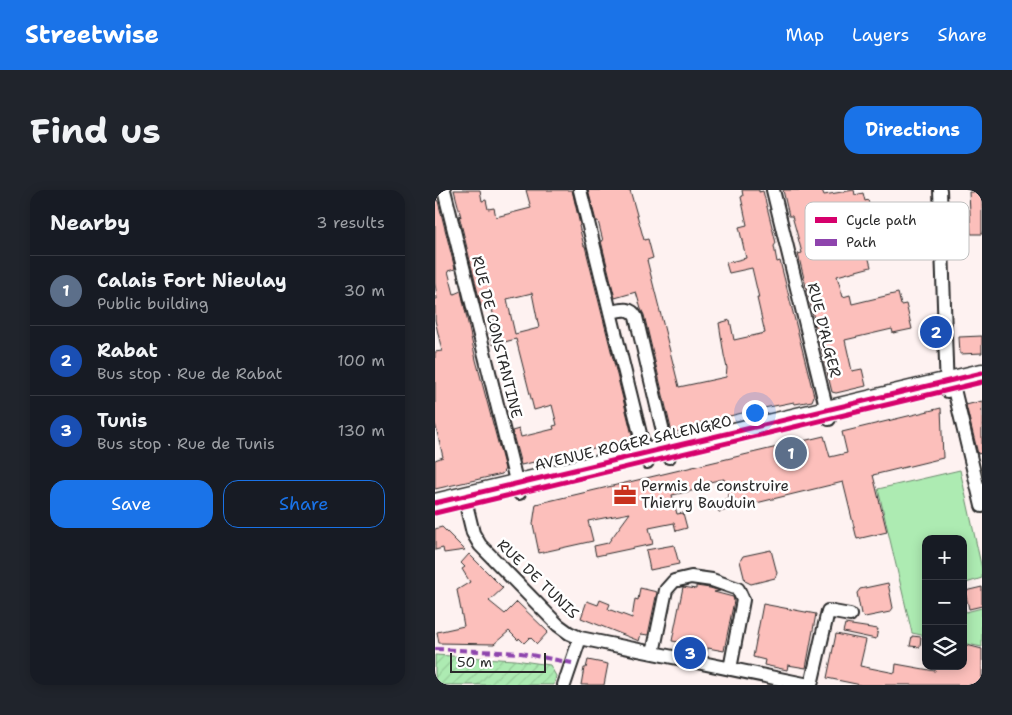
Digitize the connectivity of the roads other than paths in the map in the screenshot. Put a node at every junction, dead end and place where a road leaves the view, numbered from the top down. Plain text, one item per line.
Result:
1 (444, 190) edge
2 (581, 190) edge
3 (773, 190) edge
4 (944, 260) edge
5 (610, 312) junction
6 (982, 373) edge
7 (982, 382) edge
8 (950, 387) junction
9 (828, 414) junction
10 (668, 452) junction
11 (646, 458) junction
12 (518, 488) junction
13 (465, 501) junction
14 (435, 503) edge
15 (982, 506) edge
16 (435, 513) edge
17 (850, 615) dead end
18 (580, 638) junction
19 (653, 653) junction
20 (730, 669) junction
21 (564, 685) edge
22 (810, 685) edge

1 - 12 street, RUE DE CONSTANTINE
2 - 5 street
3 - 9 street, RUE D'ALGER
4 - 8 street
5 - 10 street
5 - 11 street
6 - 8 main road, AVENUE ROGER SALENGRO
7 - 8 main road, AVENUE ROGER SALENGRO
8 - 9 main road, AVENUE ROGER SALENGRO
8 - 15 street
9 - 10 main road, AVENUE ROGER SALENGRO
10 - 11 main road, AVENUE ROGER SALENGRO
11 - 12 main road, AVENUE ROGER SALENGRO
12 - 13 main road, AVENUE ROGER SALENGRO
13 - 14 main road, AVENUE ROGER SALENGRO
13 - 16 main road, AVENUE ROGER SALENGRO
13 - 18 street, RUE DE TUNIS
17 - 22 street, RUE DE TUNIS
18 - 19 street, RUE DE TUNIS
18 - 21 street
19 - 20 street, RUE DE TUNIS
19 - 20 street
20 - 22 street, RUE DE TUNIS

